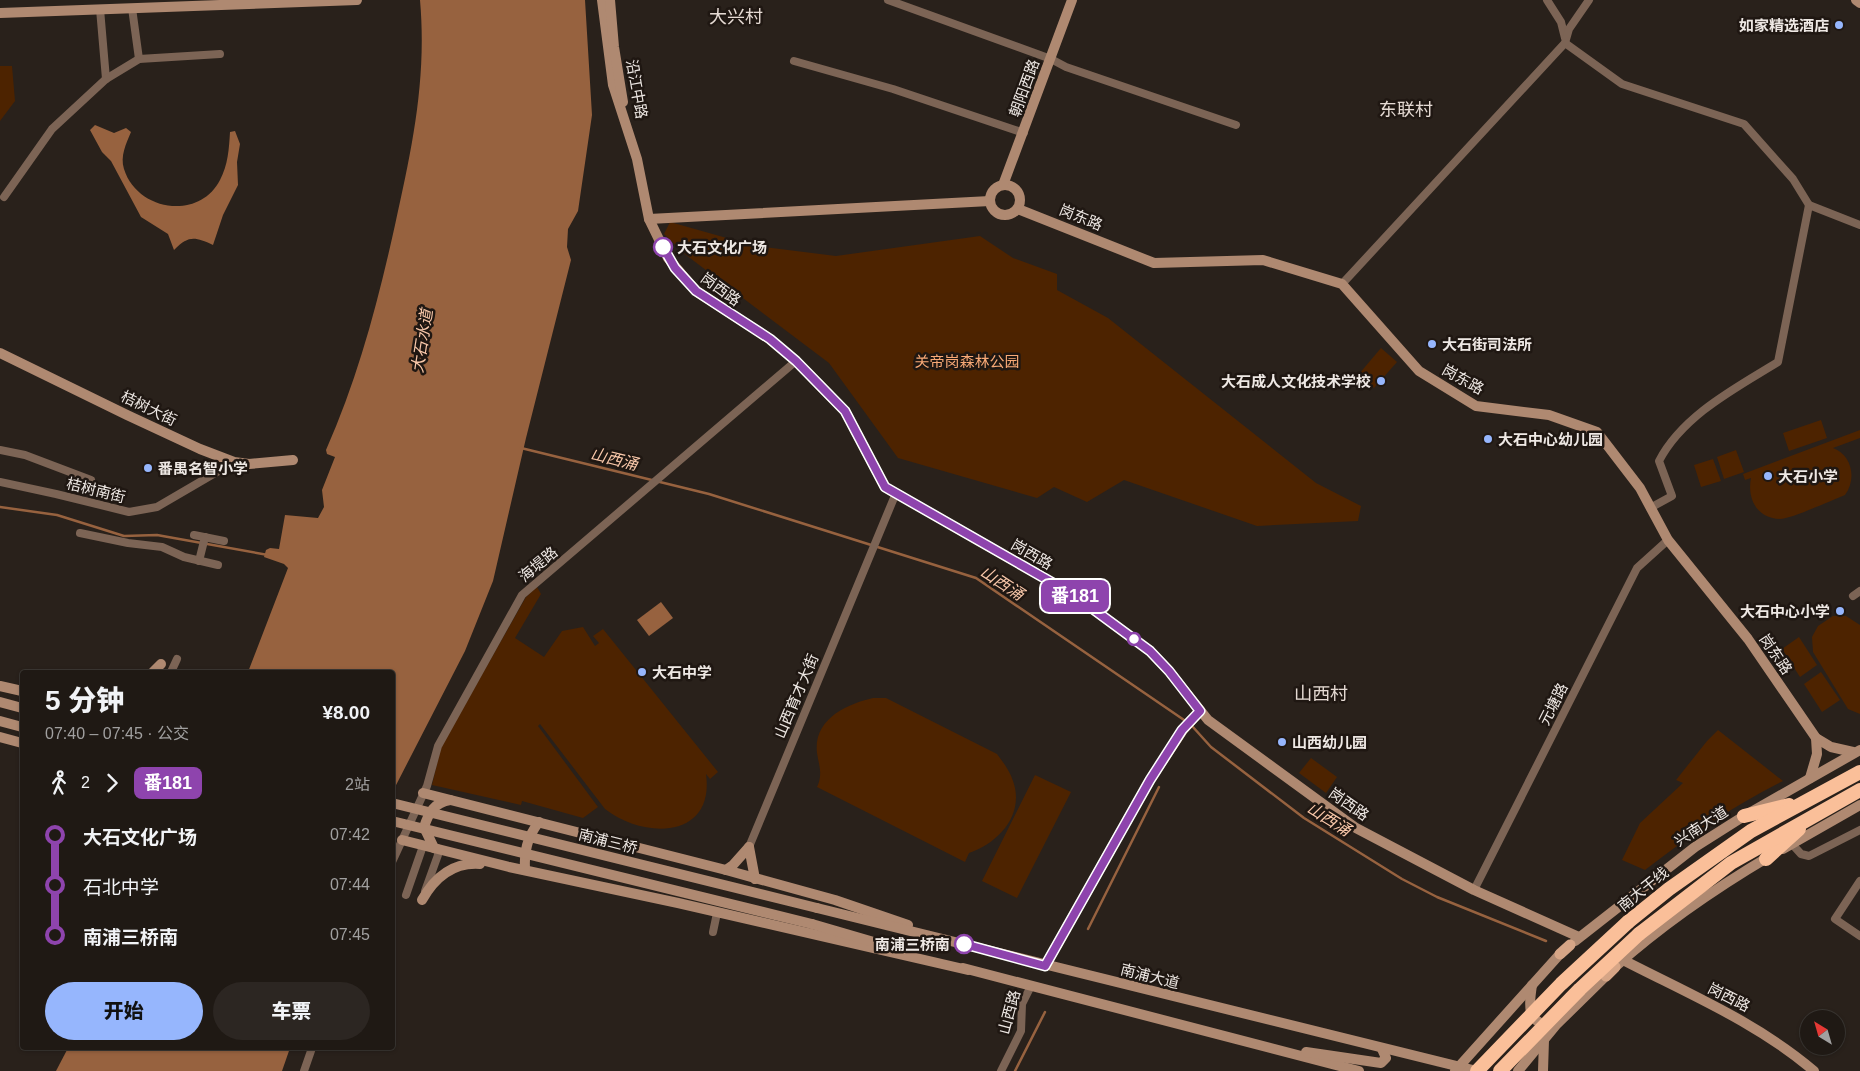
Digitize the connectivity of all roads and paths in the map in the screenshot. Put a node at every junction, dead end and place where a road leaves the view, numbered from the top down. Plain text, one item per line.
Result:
1 (357, 0) edge
2 (602, 0) edge
3 (610, 0) edge
4 (888, 0) edge
5 (1072, 0) edge
6 (1547, 0) edge
7 (1589, 0) edge
8 (1856, 0) edge
9 (1860, 3) edge
10 (132, 8) junction
11 (100, 10) junction
12 (0, 13) edge
13 (1565, 43) junction
14 (220, 54) dead end
15 (138, 59) junction
16 (1051, 59) junction
17 (794, 61) dead end
18 (106, 78) junction
19 (1236, 125) dead end
20 (1024, 132) junction
21 (630, 135) junction
22 (1003, 185) junction
23 (4, 197) dead end
24 (990, 200) junction
25 (1809, 205) junction
26 (1018, 209) junction
27 (649, 219) junction
28 (1860, 225) edge
29 (1342, 284) junction
30 (0, 353) edge
31 (796, 361) junction
32 (0, 450) edge
33 (293, 460) dead end
34 (234, 462) junction
35 (91, 480) dead end
36 (0, 482) edge
37 (896, 494) junction
38 (1650, 508) junction
39 (80, 533) dead end
40 (194, 535) dead end
41 (205, 537) junction
42 (1668, 540) junction
43 (224, 541) dead end
44 (200, 561) junction
45 (218, 565) dead end
46 (1860, 591) edge
47 (1853, 596) dead end
48 (177, 659) dead end
49 (172, 670) edge
50 (0, 686) edge
51 (20, 691) edge
52 (0, 702) edge
53 (20, 707) edge
54 (1200, 711) junction
55 (0, 721) edge
56 (20, 726) edge
57 (0, 736) edge
58 (1816, 738) junction
59 (20, 742) edge
60 (1856, 751) edge
61 (1860, 772) edge
62 (1810, 778) junction
63 (1860, 790) edge
64 (423, 793) junction
65 (450, 800) junction
66 (1809, 800) junction
67 (395, 804) edge
68 (1860, 805) edge
69 (1817, 813) junction
70 (1744, 816) junction
71 (395, 822) edge
72 (539, 822) junction
73 (1860, 830) edge
74 (402, 840) junction
75 (1792, 844) junction
76 (423, 846) junction
77 (749, 847) junction
78 (436, 848) junction
79 (395, 855) edge
80 (1766, 859) junction
81 (509, 867) junction
82 (525, 870) junction
83 (726, 870) junction
84 (755, 879) junction
85 (1860, 881) edge
86 (1474, 890) junction
87 (406, 896) dead end
88 (422, 900) joint
89 (817, 908) joint
90 (718, 913) junction
91 (712, 932) dead end
92 (1860, 936) edge
93 (1575, 941) junction
94 (982, 950) junction
95 (1560, 954) joint
96 (1619, 964) junction
97 (1045, 966) junction
98 (968, 970) junction
99 (1606, 976) joint
100 (1532, 984) junction
101 (1030, 986) junction
102 (1556, 1025) junction
103 (1544, 1040) junction
104 (1382, 1049) junction
105 (311, 1050) edge
106 (1282, 1050) junction
107 (1458, 1068) edge
108 (304, 1071) edge
109 (1001, 1071) edge
110 (1359, 1071) edge
111 (1477, 1071) edge
112 (1500, 1071) edge
113 (1518, 1071) edge
114 (1543, 1071) edge
115 (1814, 1071) edge

1 - 10 main road
2 - 21 main road, 沿江中路
3 - 21 main road, 沿江中路
4 - 16 street
5 - 16 main road, 朝阳西路
6 - 13 street
7 - 13 street
8 - 9 main road
10 - 11 main road
10 - 15 street
11 - 12 main road
11 - 18 street
13 - 25 street
13 - 29 street
14 - 15 street
15 - 18 street
16 - 19 street
16 - 20 main road, 朝阳西路
17 - 20 street
18 - 23 street
20 - 22 main road, 朝阳西路
21 - 27 main road, 岗西路
22 - 24 main road
22 - 26 main road
24 - 26 main road
24 - 27 main road
25 - 28 street
25 - 38 street
26 - 29 main road, 岗东路
27 - 31 main road, 岗西路
29 - 38 main road, 岗东路
30 - 34 main road, 桔树大街
31 - 37 main road, 岗西路
31 - 64 street, 海堤路
32 - 35 street
33 - 34 main road, 桔树大街
34 - 36 street, 桔树南街
37 - 54 main road, 岗西路
37 - 77 street, 山西育才大街
38 - 42 main road, 岗东路
39 - 44 street
40 - 41 street
41 - 43 street
41 - 44 street
42 - 58 main road, 岗东路
42 - 86 street, 元塘路
44 - 45 street
46 - 47 street
48 - 49 street
50 - 51 main road
52 - 53 main road
54 - 86 main road, 岗西路
54 - 97 main road
55 - 56 main road
57 - 59 main road
58 - 60 main road
58 - 62 main road
60 - 62 main road, 兴南大道
61 - 66 highway, 南大干线
62 - 70 main road, 兴南大道
63 - 69 highway
64 - 65 main road
64 - 74 street, 海堤路
65 - 72 main road
65 - 78 main road
66 - 70 highway
66 - 111 highway, 南大干线, bridge
67 - 89 main road, 南浦三桥, bridge
68 - 75 main road
69 - 80 highway
69 - 112 highway, bridge
70 - 93 main road, 兴南大道
71 - 98 main road, 南浦三桥, bridge
72 - 82 main road
72 - 83 main road
73 - 75 street
74 - 76 main road
74 - 79 street, 海堤路
75 - 80 main road
76 - 78 main road
76 - 87 street
77 - 83 main road
77 - 84 main road
78 - 81 main road
78 - 88 street
80 - 96 main road
81 - 82 main road
81 - 88 main road
82 - 90 main road
83 - 84 main road
84 - 94 main road
85 - 92 street
86 - 93 main road, 岗西路
89 - 94 main road, 南浦大道
90 - 91 street
90 - 98 main road
93 - 95 main road
94 - 97 main road, 南浦大道
95 - 100 main road
96 - 99 main road
96 - 115 main road, 岗西路
97 - 104 main road, 南浦大道
98 - 101 main road
99 - 102 main road
100 - 102 main road
100 - 107 main road
101 - 106 main road
101 - 109 street, 山西路
102 - 103 main road
103 - 113 main road
103 - 114 main road
104 - 106 main road
104 - 107 main road, 南浦大道
105 - 108 street
106 - 110 main road
107 - 111 main road, 南浦大道

